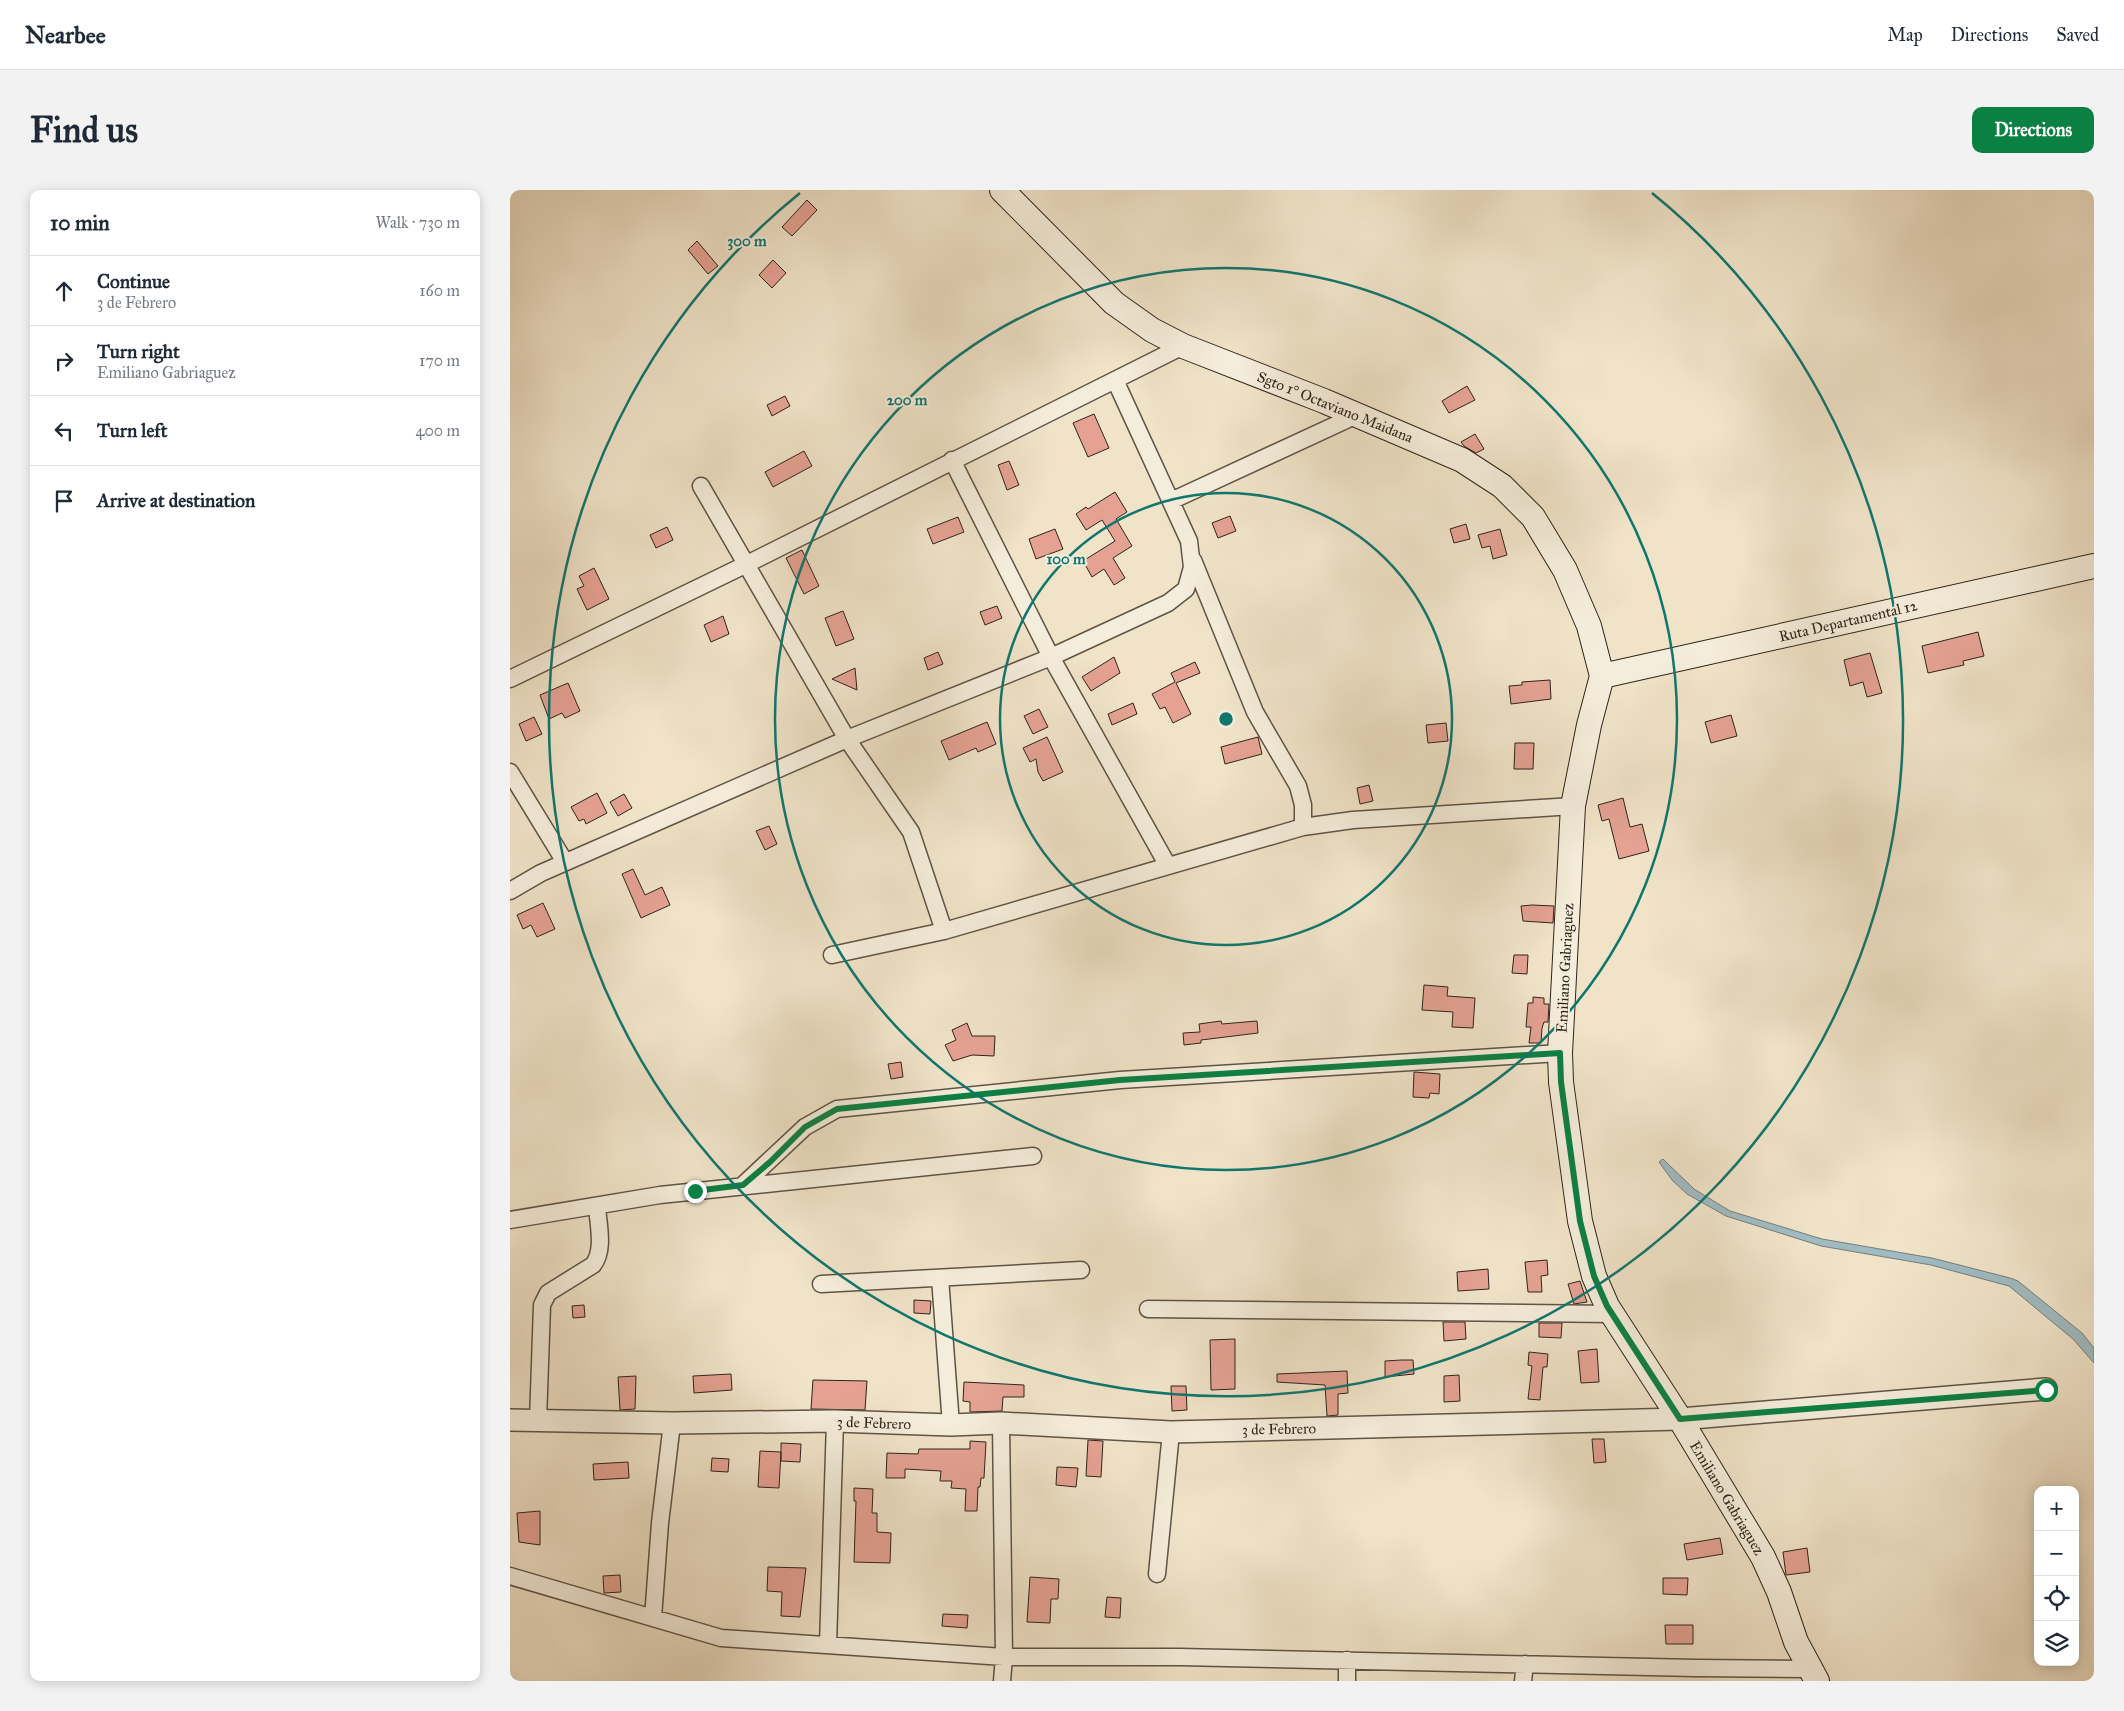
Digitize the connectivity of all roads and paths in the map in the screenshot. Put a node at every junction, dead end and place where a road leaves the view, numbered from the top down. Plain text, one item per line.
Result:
1 (1002, 190) edge
2 (1183, 346) junction
3 (1115, 380) junction
4 (1357, 415) junction
5 (952, 460) junction
6 (701, 486) dead end
7 (1170, 501) junction
8 (1190, 553) junction
9 (747, 564) junction
10 (2094, 566) edge
11 (1051, 657) junction
12 (1602, 676) junction
13 (510, 679) edge
14 (847, 739) junction
15 (510, 772) edge
16 (1573, 806) junction
17 (1303, 827) junction
18 (565, 862) junction
19 (1168, 866) junction
20 (510, 891) edge
21 (944, 931) junction
22 (832, 955) dead end
23 (1560, 1053) junction
24 (1033, 1156) dead end
25 (743, 1185) junction
26 (598, 1206) junction
27 (510, 1220) edge
28 (1081, 1270) dead end
29 (940, 1278) junction
30 (821, 1284) dead end
31 (1148, 1309) dead end
32 (1612, 1314) junction
33 (2046, 1390) dead end
34 (1680, 1419) junction
35 (510, 1420) edge
36 (538, 1421) junction
37 (835, 1421) junction
38 (672, 1423) junction
39 (1001, 1423) junction
40 (951, 1425) junction
41 (1171, 1432) junction
42 (1157, 1574) dead end
43 (510, 1576) edge
44 (653, 1618) junction
45 (828, 1645) junction
46 (1004, 1657) junction
47 (1347, 1660) junction
48 (1525, 1664) junction
49 (1695, 1675) edge
50 (1814, 1675) edge
51 (1002, 1681) edge
52 (1347, 1681) edge
53 (1523, 1681) edge

1 - 2 main road, Sgto 1° Octaviano Maidana
2 - 3 street
2 - 4 main road, Sgto 1° Octaviano Maidana
3 - 5 street
3 - 7 street
4 - 7 street
4 - 12 main road, Sgto 1° Octaviano Maidana
5 - 9 street
5 - 11 street
6 - 9 street
7 - 8 street
8 - 11 street
8 - 17 street
9 - 13 street
9 - 14 street
10 - 12 main road, Ruta Departamental 12
11 - 14 street
11 - 19 street
12 - 16 main road, Emiliano Gabriaguez
14 - 18 street
14 - 21 street
15 - 18 street
16 - 17 street
16 - 23 main road, Emiliano Gabriaguez
17 - 19 street
18 - 20 street
19 - 21 street
21 - 22 street
23 - 25 street
23 - 32 main road, Emiliano Gabriaguez
24 - 25 street
25 - 26 street
26 - 27 street
26 - 36 street
28 - 29 street
29 - 30 street
29 - 40 street
31 - 32 street
32 - 34 main road, Emiliano Gabriaguez
33 - 34 street, 3 de Febrero
34 - 41 street, 3 de Febrero
34 - 50 main road, Emiliano Gabriaguez
35 - 36 street, 3 de Febrero
36 - 38 street, 3 de Febrero
37 - 38 street, 3 de Febrero
37 - 40 street, 3 de Febrero
37 - 45 street
38 - 44 street
39 - 40 street, 3 de Febrero
39 - 41 street, 3 de Febrero
39 - 46 street
41 - 42 street
43 - 44 street
44 - 45 street
45 - 46 street
46 - 47 street
46 - 51 street
47 - 48 street
47 - 52 street
48 - 49 street
48 - 53 street
49 - 50 street

